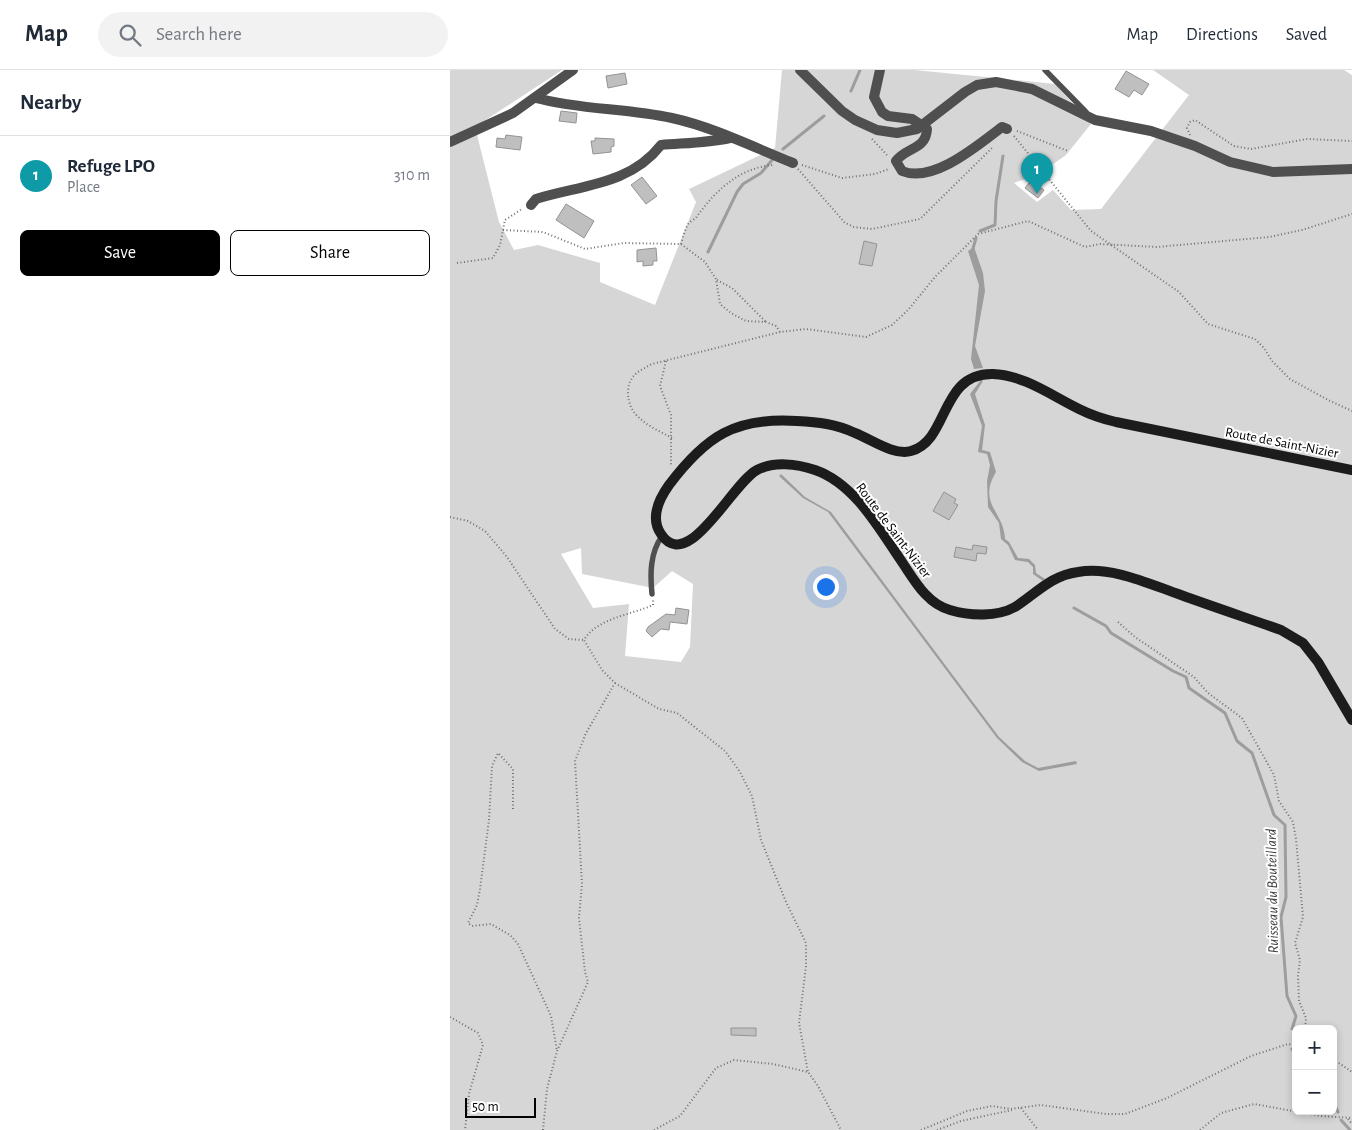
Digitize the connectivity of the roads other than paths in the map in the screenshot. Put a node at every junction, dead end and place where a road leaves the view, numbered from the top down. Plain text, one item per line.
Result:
1 (573, 70) edge
2 (800, 70) edge
3 (880, 70) edge
4 (1045, 70) edge
5 (536, 98) junction
6 (1095, 120) junction
7 (921, 125) junction
8 (1007, 129) road end
9 (730, 138) junction
10 (450, 142) edge
11 (793, 163) road end
12 (1352, 169) edge
13 (531, 205) road end
14 (1352, 470) edge
15 (662, 536) junction
16 (652, 594) dead end
17 (1352, 720) edge

1 - 5 street
2 - 7 street
3 - 7 street
4 - 6 lane
5 - 9 street
5 - 10 street
6 - 7 street
6 - 12 street
7 - 8 street
9 - 11 street
9 - 13 street
14 - 15 main road, Route de Saint-Nizier
15 - 16 lane
15 - 17 main road, Route de Saint-Nizier

